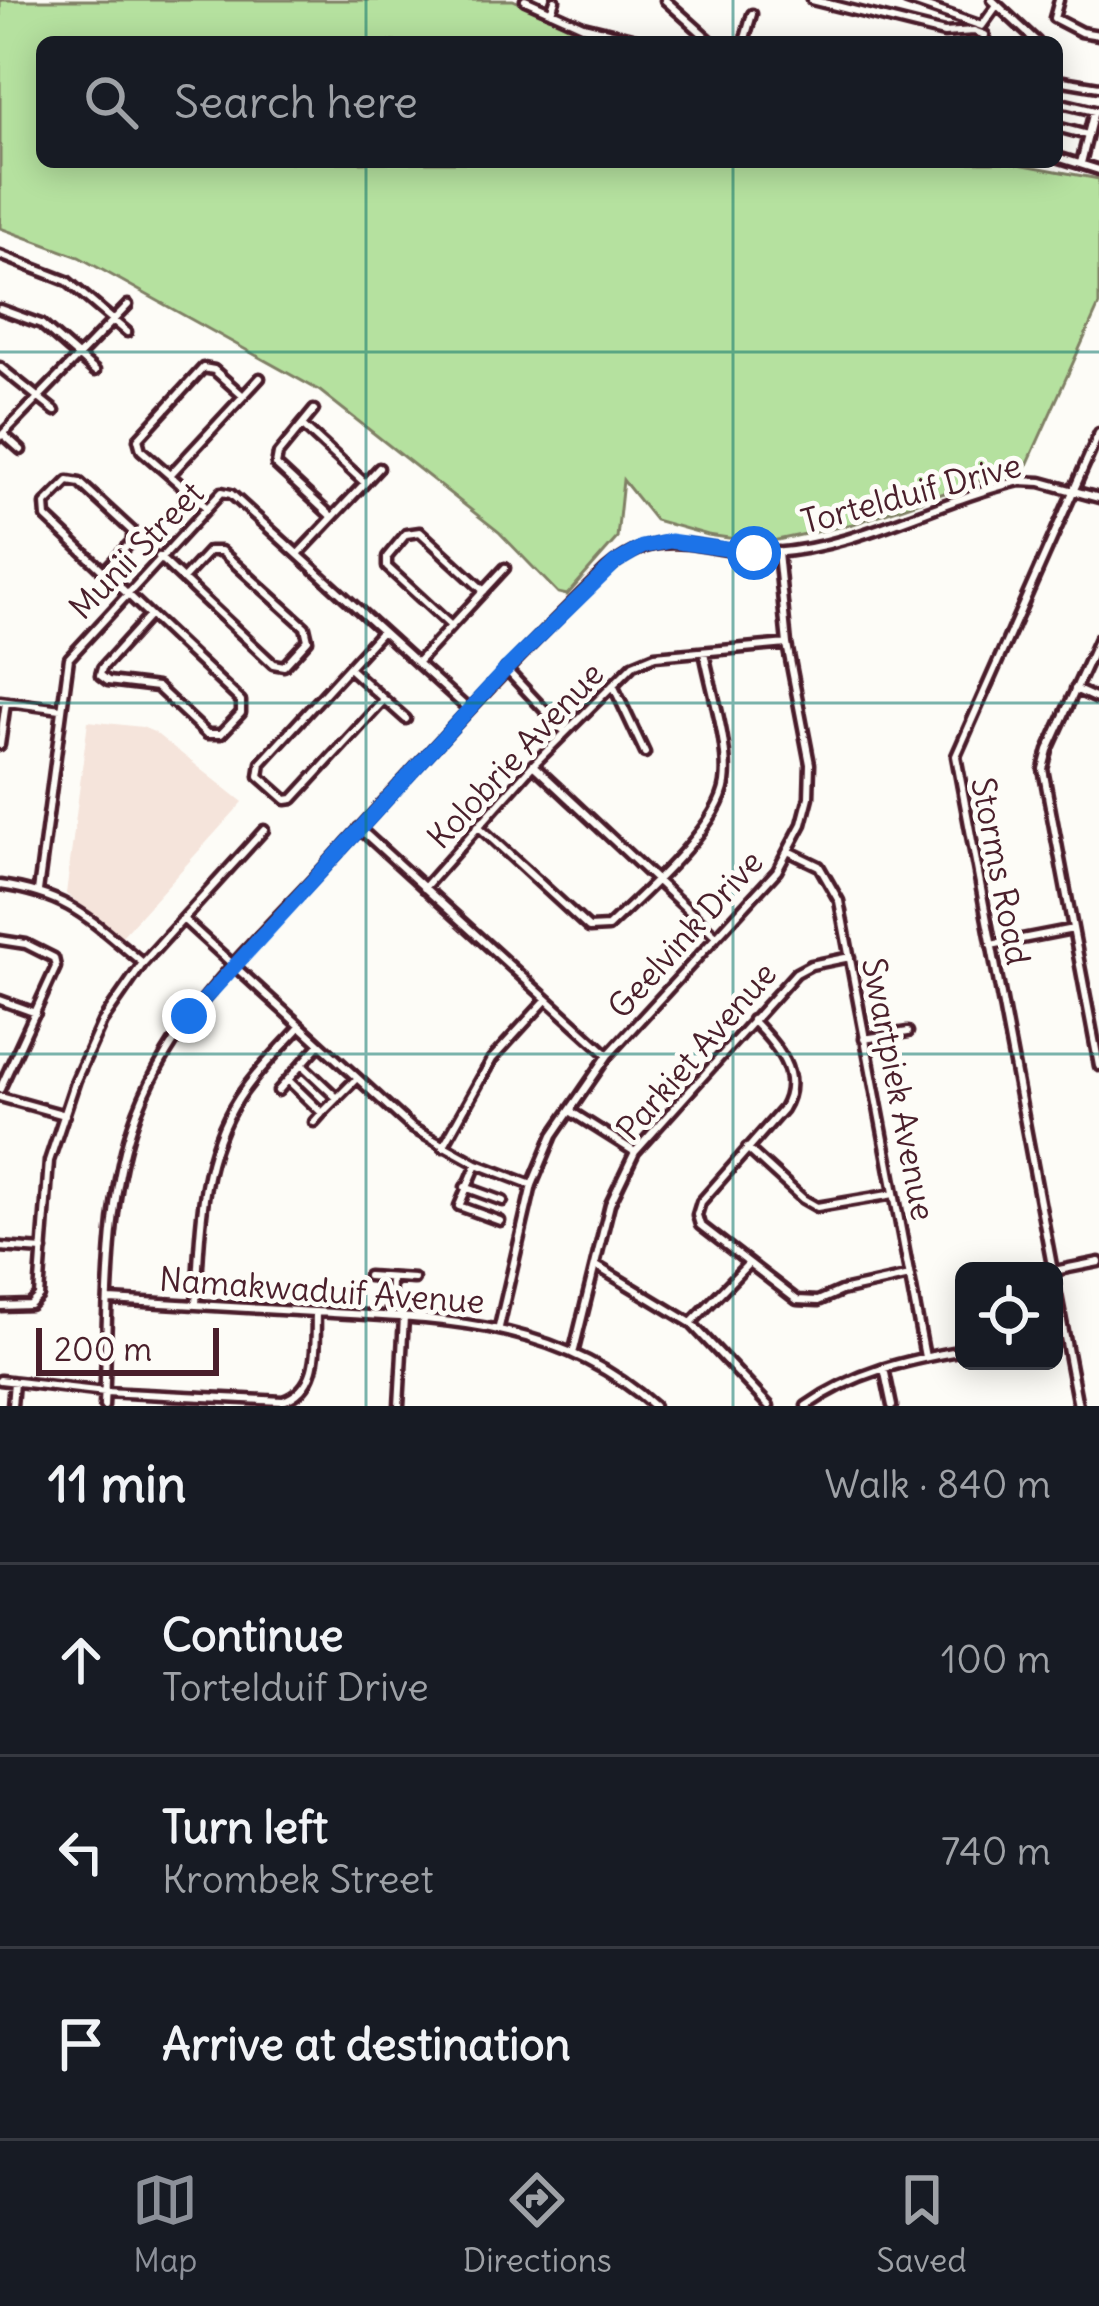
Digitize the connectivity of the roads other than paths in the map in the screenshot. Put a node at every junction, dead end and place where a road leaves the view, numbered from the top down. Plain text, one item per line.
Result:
1 (525, 0) edge
2 (555, 0) edge
3 (665, 0) edge
4 (812, 0) edge
5 (908, 0) edge
6 (1059, 0) edge
7 (823, 2) edge
8 (994, 2) edge
9 (540, 3) edge
10 (551, 12) junction
11 (752, 14) dead end
12 (1099, 35) edge
13 (624, 36) edge
14 (705, 36) edge
15 (746, 36) edge
16 (985, 36) edge
17 (1030, 36) edge
18 (1063, 81) edge
19 (1099, 87) edge
20 (1063, 104) edge
21 (1096, 112) edge
22 (1063, 128) edge
23 (1088, 133) junction
24 (1099, 135) edge
25 (1063, 158) edge
26 (1081, 163) junction
27 (1099, 170) edge
28 (0, 255) edge
29 (128, 305) dead end
30 (0, 308) edge
31 (111, 319) junction
32 (127, 332) dead end
33 (78, 356) junction
34 (0, 367) edge
35 (95, 371) dead end
36 (260, 379) dead end
37 (242, 395) junction
38 (39, 398) junction
39 (314, 410) dead end
40 (55, 411) dead end
41 (303, 426) junction
42 (1099, 433) edge
43 (1, 434) edge
44 (21, 450) dead end
45 (379, 468) dead end
46 (170, 475) junction
47 (362, 480) junction
48 (1073, 491) junction
49 (1099, 498) edge
50 (206, 507) junction
51 (332, 517) junction
52 (778, 552) junction
53 (298, 554) junction
54 (160, 557) junction
55 (505, 568) dead end
56 (104, 571) junction
57 (183, 579) junction
58 (484, 591) junction
59 (127, 592) junction
60 (150, 614) junction
61 (451, 626) junction
62 (382, 631) junction
63 (1099, 638) edge
64 (787, 644) junction
65 (704, 652) junction
66 (417, 663) junction
67 (349, 668) junction
68 (506, 669) junction
69 (613, 685) junction
70 (1075, 689) junction
71 (384, 700) junction
72 (1099, 700) edge
73 (3, 702) edge
74 (468, 709) junction
75 (61, 710) junction
76 (406, 719) dead end
77 (566, 732) junction
78 (0, 745) edge
79 (645, 753) dead end
80 (533, 765) junction
81 (478, 826) junction
82 (359, 828) junction
83 (264, 830) dead end
84 (790, 852) junction
85 (656, 878) junction
86 (0, 885) edge
87 (424, 888) junction
88 (38, 891) junction
89 (183, 919) junction
90 (1073, 929) junction
91 (716, 936) junction
92 (0, 940) edge
93 (991, 945) junction
94 (850, 957) junction
95 (143, 962) junction
96 (234, 965) junction
97 (0, 1000) edge
98 (546, 1000) junction
99 (36, 1013) junction
100 (752, 1020) junction
101 (300, 1028) junction
102 (908, 1032) dead end
103 (864, 1039) junction
104 (319, 1046) junction
105 (608, 1055) junction
106 (302, 1065) junction
107 (1099, 1066) edge
108 (356, 1079) junction
109 (288, 1080) junction
110 (278, 1091) dead end
111 (0, 1093) edge
112 (337, 1098) junction
113 (570, 1111) junction
114 (322, 1113) junction
115 (65, 1115) junction
116 (314, 1122) dead end
117 (443, 1147) junction
118 (747, 1148) junction
119 (635, 1152) junction
120 (477, 1164) junction
121 (532, 1185) junction
122 (465, 1187) junction
123 (894, 1194) junction
124 (502, 1201) dead end
125 (500, 1221) dead end
126 (0, 1247) edge
127 (43, 1250) junction
128 (749, 1262) junction
129 (1052, 1262) edge
130 (1099, 1262) edge
131 (595, 1264) junction
132 (1063, 1272) edge
133 (368, 1276) dead end
134 (910, 1276) junction
135 (392, 1278) junction
136 (414, 1279) dead end
137 (110, 1300) junction
138 (196, 1304) junction
139 (0, 1306) edge
140 (316, 1312) junction
141 (390, 1316) junction
142 (404, 1316) junction
143 (692, 1323) junction
144 (499, 1327) junction
145 (1063, 1350) edge
146 (955, 1351) edge
147 (573, 1352) junction
148 (925, 1357) junction
149 (884, 1367) junction
150 (0, 1380) edge
151 (14, 1382) junction
152 (104, 1392) junction
153 (190, 1402) edge
154 (12, 1406) edge
155 (104, 1406) edge
156 (399, 1406) edge
157 (654, 1406) edge
158 (769, 1406) edge
159 (806, 1406) edge
160 (892, 1406) edge
161 (1078, 1406) edge

1 - 9 street
2 - 10 street
3 - 14 street
4 - 7 street
5 - 8 street
6 - 12 street
7 - 16 street
8 - 17 street
9 - 10 street
10 - 13 street
11 - 15 street
18 - 19 street
20 - 21 street
21 - 23 street
22 - 23 street
23 - 24 street
23 - 26 street
25 - 26 street
26 - 27 street
28 - 31 street
29 - 31 street
30 - 33 street
31 - 32 street
31 - 33 street
33 - 35 street
33 - 38 street
34 - 38 street
36 - 37 street
37 - 46 street
37 - 46 street
38 - 40 street
38 - 43 street
39 - 41 street
41 - 47 street
41 - 51 street
42 - 48 street, Storms Road
43 - 44 street
45 - 47 street
46 - 50 street
47 - 51 street
48 - 49 street, Tortelduif Drive
48 - 52 street, Tortelduif Drive
48 - 93 street, Storms Road
50 - 53 street, Munii Street
50 - 54 street, Munii Street
51 - 53 street
52 - 64 street, Geelvink Drive
52 - 68 street, Tortelduif Drive
53 - 62 street, Munii Street
54 - 57 street
54 - 59 street, Munii Street
55 - 58 street
56 - 56 street
56 - 59 street
57 - 57 street
58 - 61 street
58 - 61 street
59 - 60 street
59 - 75 street, Munii Street
60 - 60 street
61 - 66 street
62 - 66 street, Munii Street
62 - 67 street
63 - 70 street
64 - 65 street, Kolobrie Avenue
64 - 84 street, Geelvink Drive
65 - 69 street, Kolobrie Avenue
65 - 85 street
66 - 74 street, Munii Street
67 - 71 street
67 - 71 street
68 - 74 street
68 - 77 street
69 - 77 street, Kolobrie Avenue
69 - 79 street
70 - 72 street
70 - 90 street
71 - 76 street
73 - 75 street
73 - 78 street
74 - 82 street
75 - 88 street, Munii Street
77 - 80 street, Kolobrie Avenue
80 - 81 street, Kolobrie Avenue
80 - 85 street
81 - 85 street
81 - 87 street, Kolobrie Avenue
82 - 87 street
82 - 96 street
83 - 89 street
84 - 91 street, Geelvink Drive
84 - 94 street, Swartpiek Avenue
85 - 91 street
86 - 88 street
87 - 98 street
88 - 95 street
89 - 95 street
89 - 96 street
90 - 93 street
90 - 107 street
91 - 105 street, Geelvink Drive
92 - 99 street
93 - 129 street, Storms Road
94 - 100 street, Parkiet Avenue
94 - 103 street, Swartpiek Avenue
95 - 115 street
96 - 101 street
96 - 137 street
97 - 99 street
98 - 105 street
98 - 117 street
99 - 111 street
100 - 118 street
100 - 119 street, Parkiet Avenue
101 - 104 street
101 - 138 street
102 - 103 street
103 - 123 street, Swartpiek Avenue
104 - 106 street
104 - 108 street
105 - 113 street, Geelvink Drive
106 - 109 street
106 - 112 street
108 - 112 street
108 - 117 street
109 - 110 street
109 - 114 street
111 - 115 street
112 - 114 street
113 - 119 street
113 - 121 street, Geelvink Drive
114 - 116 street
115 - 127 street
117 - 120 street
118 - 123 street
118 - 128 street
119 - 131 street, Parkiet Avenue
120 - 121 street
120 - 122 street
121 - 144 street, Geelvink Drive
122 - 124 street
122 - 125 street
123 - 134 street, Swartpiek Avenue
126 - 127 street
127 - 139 street
128 - 134 street
128 - 143 street
130 - 132 street
131 - 143 street
131 - 147 street, Parkiet Avenue
133 - 135 street
134 - 148 street, Swartpiek Avenue
135 - 136 street
135 - 141 street
137 - 138 street, Namakwaduif Avenue
137 - 152 street
138 - 140 street, Namakwaduif Avenue
140 - 141 street, Namakwaduif Avenue
140 - 153 street
141 - 142 street, Namakwaduif Avenue
142 - 144 street, Namakwaduif Avenue
142 - 156 street
143 - 158 street
144 - 147 street, Namakwaduif Avenue
145 - 161 street, Storms Road
146 - 148 street
147 - 157 street, Namakwaduif Avenue
148 - 149 street
149 - 159 street
149 - 160 street
150 - 151 street
151 - 152 street
151 - 154 street
152 - 153 street
152 - 155 street

